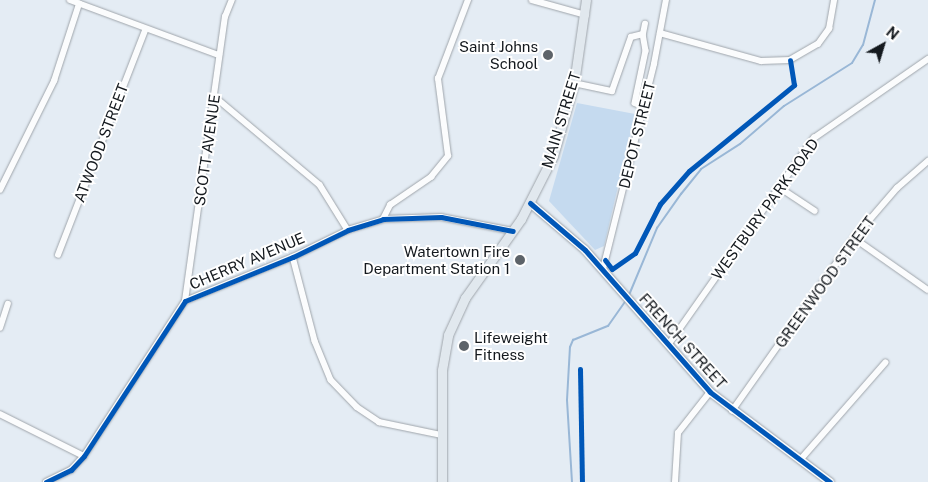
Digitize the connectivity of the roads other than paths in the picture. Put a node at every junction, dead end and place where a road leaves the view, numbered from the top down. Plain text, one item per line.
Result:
1 (70, 0) edge
2 (232, 0) edge
3 (468, 0) edge
4 (532, 0) edge
5 (586, 0) edge
6 (666, 0) edge
7 (834, 0) edge
8 (79, 4) junction
9 (586, 15) junction
10 (645, 24) dead end
11 (145, 31) junction
12 (660, 33) junction
13 (643, 34) junction
14 (219, 56) junction
15 (928, 59) edge
16 (574, 83) junction
17 (214, 96) junction
18 (644, 107) junction
19 (928, 161) edge
20 (779, 187) junction
21 (0, 190) edge
22 (530, 203) junction
23 (815, 211) dead end
24 (383, 219) junction
25 (348, 230) junction
26 (513, 231) junction
27 (854, 238) junction
28 (58, 255) dead end
29 (293, 257) junction
30 (603, 269) junction
31 (928, 290) edge
32 (185, 301) junction
33 (8, 304) dead end
34 (0, 328) edge
35 (669, 344) junction
36 (885, 363) dead end
37 (710, 392) junction
38 (732, 411) junction
39 (0, 414) edge
40 (442, 435) junction
41 (84, 456) junction
42 (801, 459) junction
43 (58, 480) edge
44 (46, 482) edge
45 (442, 482) edge
46 (675, 482) edge
47 (830, 482) edge

1 - 8 street
2 - 14 street, SCOTT AVENUE
3 - 24 street
4 - 9 street
5 - 9 main road, MAIN STREET
6 - 12 street, DEPOT STREET
7 - 12 street
8 - 11 street
8 - 21 street
9 - 16 main road, MAIN STREET
10 - 13 street
11 - 14 street
11 - 28 street, ATWOOD STREET
12 - 18 street, DEPOT STREET
13 - 16 street
13 - 18 street
14 - 17 street, SCOTT AVENUE
15 - 20 street, WESTBURY PARK ROAD
16 - 22 main road, MAIN STREET
17 - 25 street
17 - 32 street, SCOTT AVENUE
18 - 30 street, DEPOT STREET
19 - 27 street, GREENWOOD STREET
20 - 23 street
20 - 35 street, WESTBURY PARK ROAD
22 - 26 main road, MAIN STREET
22 - 30 street, FRENCH STREET
24 - 25 street, CHERRY AVENUE
24 - 26 street, CHERRY AVENUE
25 - 29 street, CHERRY AVENUE
26 - 40 main road, MAIN STREET
27 - 31 street
27 - 38 street, GREENWOOD STREET
29 - 32 street, CHERRY AVENUE
29 - 40 street
30 - 35 street, FRENCH STREET
32 - 41 street, CHERRY AVENUE
33 - 34 street
35 - 37 street, FRENCH STREET
36 - 42 street
37 - 38 street, FRENCH STREET
37 - 46 street
38 - 42 street, FRENCH STREET
39 - 41 street
40 - 45 main road, MAIN STREET
41 - 43 street, CHERRY AVENUE
42 - 47 street, FRENCH STREET
43 - 44 street, CHERRY AVENUE

